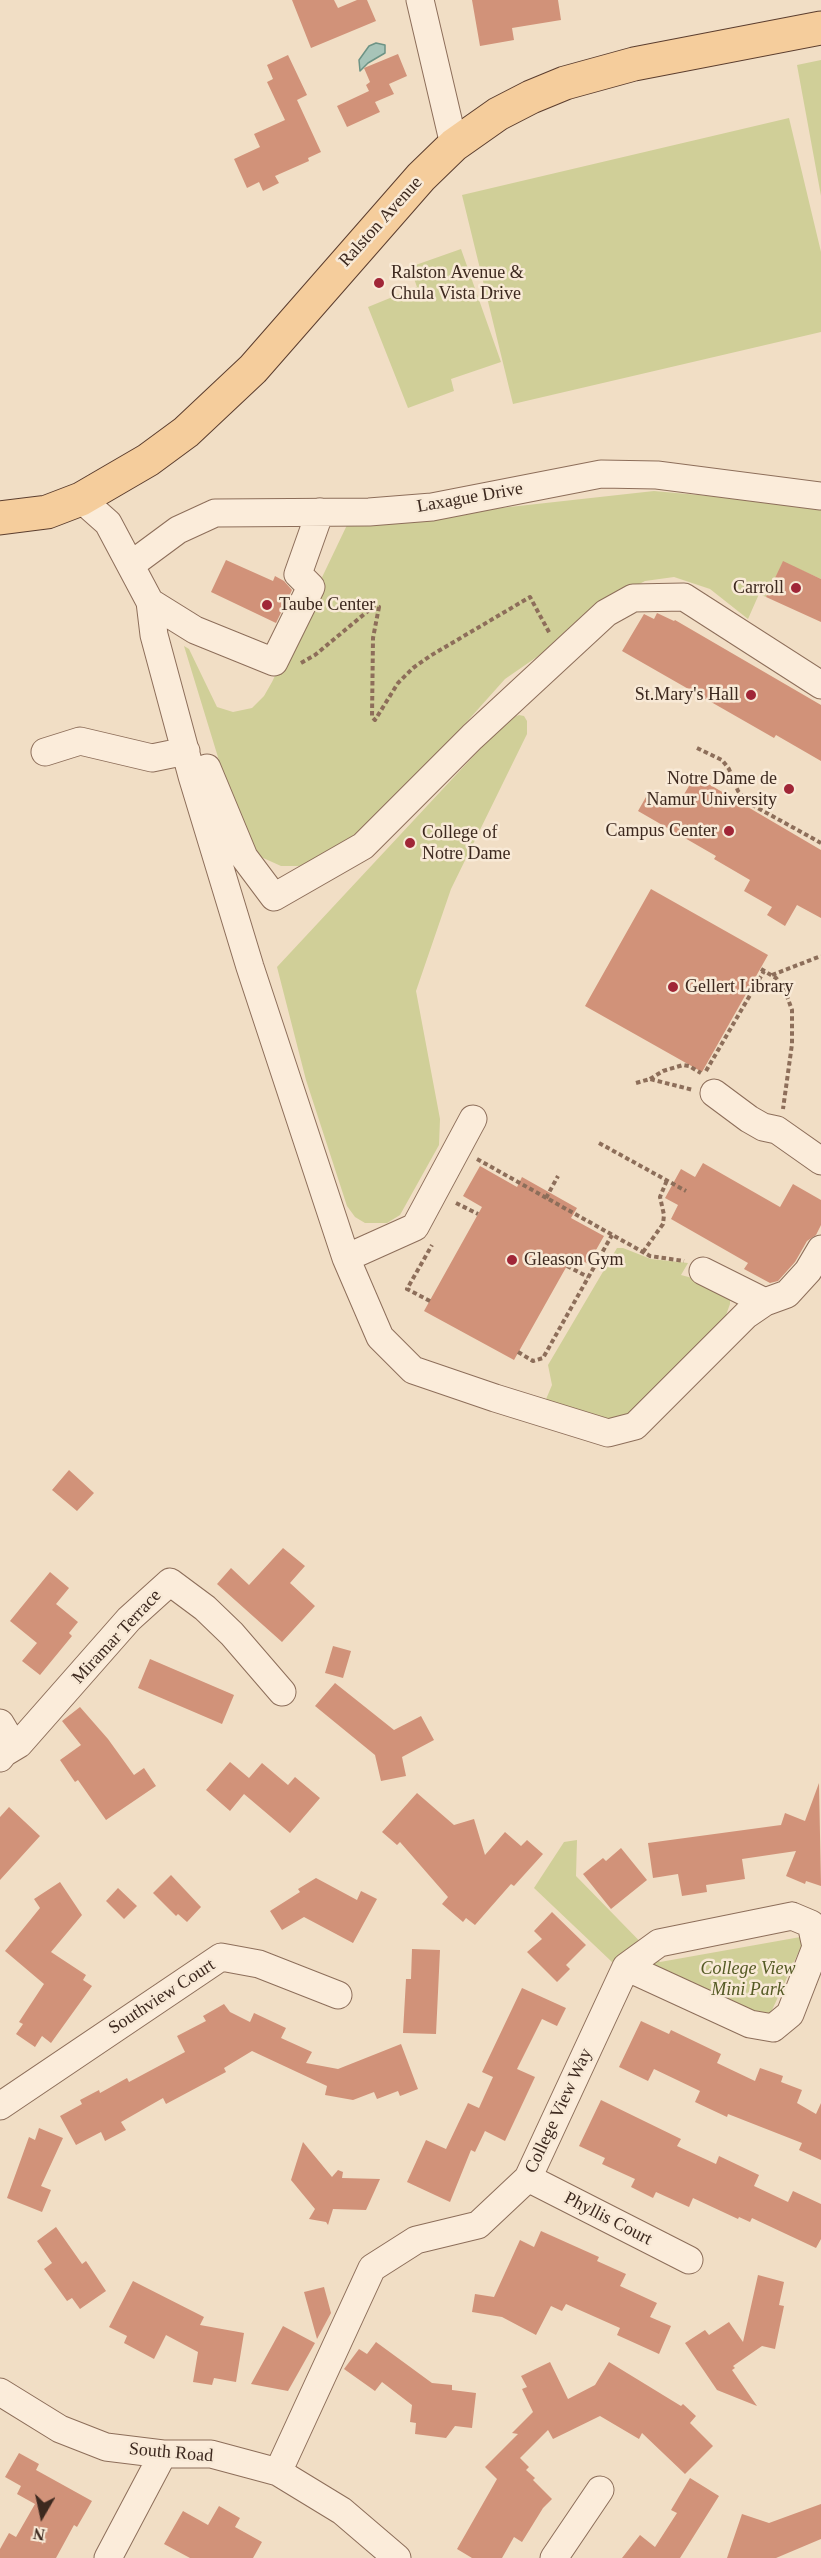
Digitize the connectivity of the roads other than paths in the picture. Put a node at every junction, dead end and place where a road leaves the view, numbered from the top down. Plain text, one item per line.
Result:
1 (420, 0) edge
2 (821, 28) edge
3 (454, 145) junction
4 (821, 496) edge
5 (81, 499) junction
6 (320, 512) junction
7 (0, 518) edge
8 (132, 564) junction
9 (150, 603) junction
10 (821, 685) edge
11 (45, 752) dead end
12 (189, 764) junction
13 (714, 1093) road end
14 (473, 1119) dead end
15 (821, 1161) edge
16 (821, 1249) edge
17 (346, 1258) junction
18 (703, 1271) road end
19 (765, 1302) junction
20 (282, 1692) dead end
21 (0, 1723) edge
22 (2, 1756) edge
23 (626, 1966) junction
24 (338, 1995) dead end
25 (0, 2106) edge
26 (528, 2178) junction
27 (689, 2260) dead end
28 (0, 2392) edge
29 (163, 2454) junction
30 (278, 2472) junction
31 (600, 2490) dead end
32 (108, 2558) edge
33 (398, 2558) edge
34 (554, 2558) edge

1 - 3 street
2 - 3 main road, Ralston Avenue
3 - 5 main road, Ralston Avenue
4 - 6 street, Laxague Drive
5 - 7 main road, Ralston Avenue
5 - 8 street
6 - 8 street, Laxague Drive
6 - 9 street
8 - 9 street
9 - 10 street
9 - 12 street
11 - 12 street
12 - 17 street
13 - 15 street
14 - 17 street
16 - 19 street
17 - 19 street
18 - 19 street
20 - 22 street, Miramar Terrace
21 - 22 street, Miramar Terrace
23 - 23 street
23 - 26 street, College View Way
24 - 25 street, Southview Court
26 - 27 street, Phyllis Court
26 - 30 street, College View Way
28 - 29 street, South Road
29 - 30 street, South Road
29 - 32 street
30 - 33 street, South Road
31 - 34 street

